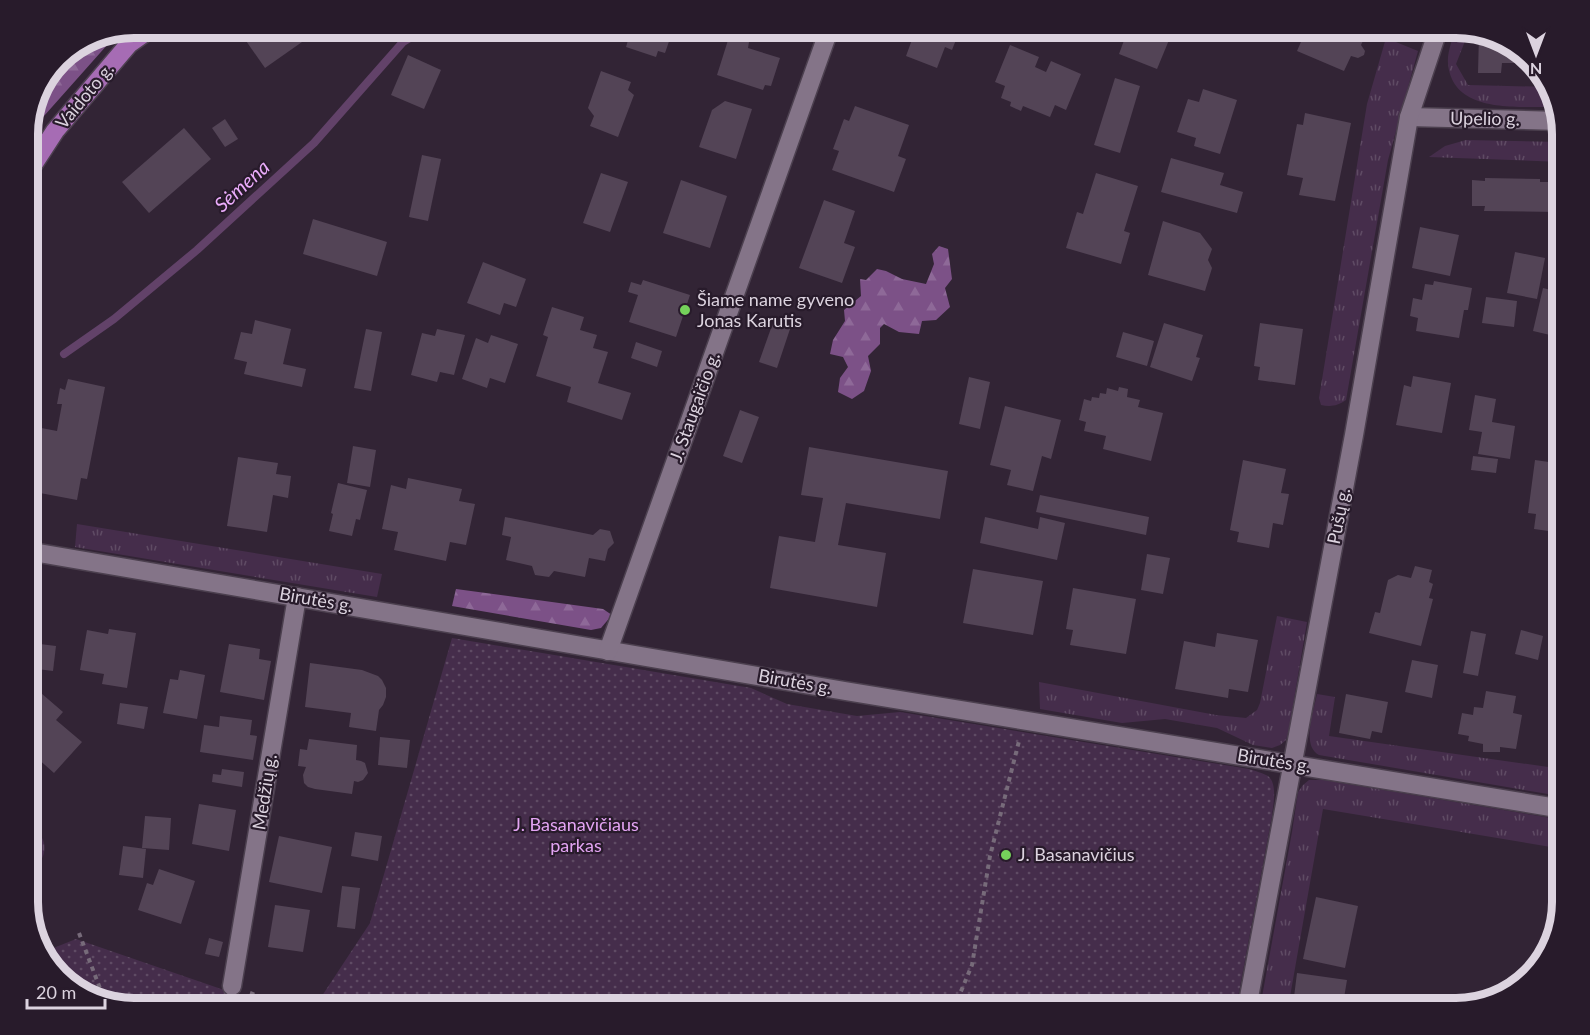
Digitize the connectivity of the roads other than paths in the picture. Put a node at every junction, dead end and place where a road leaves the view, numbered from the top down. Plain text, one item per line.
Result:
1 (137, 38) edge
2 (826, 38) edge
3 (1435, 38) edge
4 (1409, 117) junction
5 (1551, 121) edge
6 (38, 157) edge
7 (38, 553) edge
8 (297, 597) junction
9 (608, 651) junction
10 (1293, 764) junction
11 (1552, 807) edge
12 (232, 986) road end
13 (1249, 998) edge

1 - 6 main road, Vaidoto g.
2 - 9 street, J. Staugaičio g.
3 - 4 street, Pušų g.
4 - 5 street, Upelio g.
4 - 10 street, Pušų g.
7 - 8 street, Birutės g.
8 - 9 street, Birutės g.
8 - 12 street, Medžių g.
9 - 10 street, Birutės g.
10 - 11 street, Birutės g.
10 - 13 street, Pušų g.

